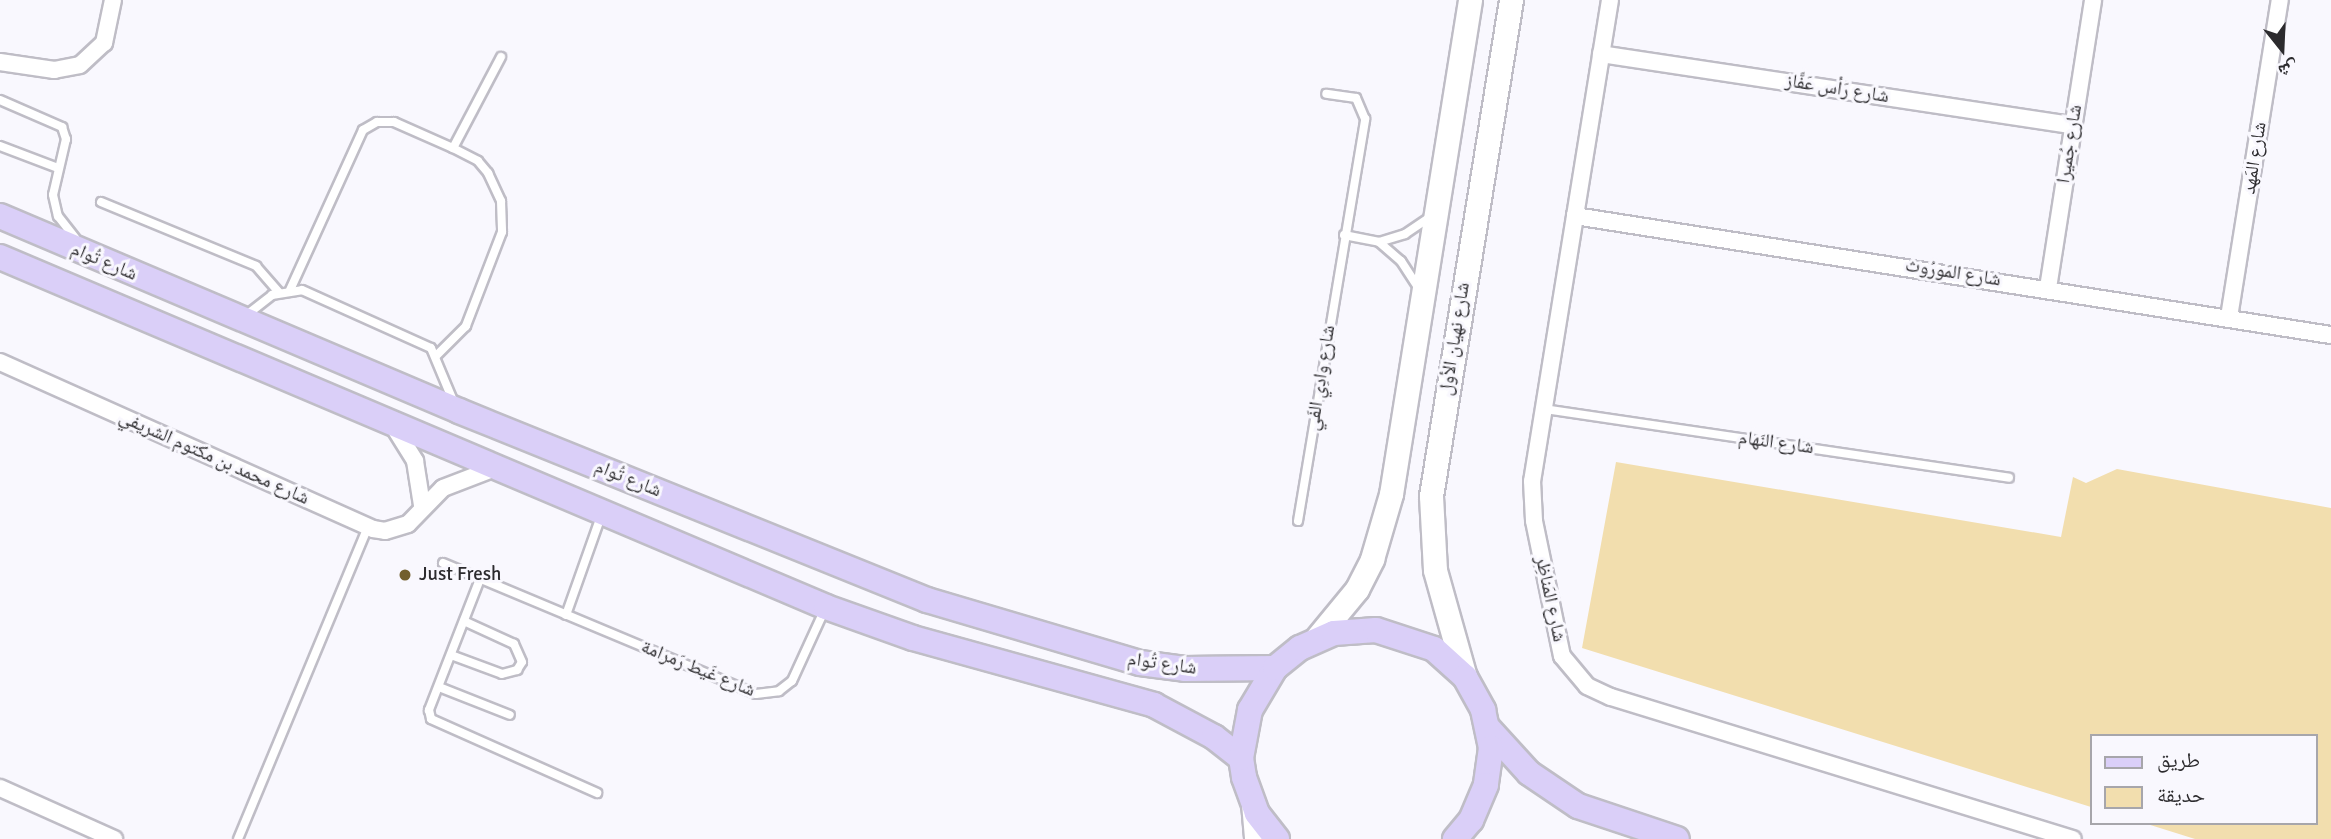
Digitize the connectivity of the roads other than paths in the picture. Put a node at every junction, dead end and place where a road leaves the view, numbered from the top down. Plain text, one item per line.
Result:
1 (113, 0) edge
2 (1470, 0) edge
3 (1511, 0) edge
4 (1610, 0) edge
5 (2092, 0) edge
6 (2280, 0) edge
7 (1601, 54) junction
8 (501, 57) dead end
9 (0, 62) edge
10 (1326, 94) dead end
11 (0, 100) edge
12 (2073, 125) junction
13 (0, 146) edge
14 (453, 148) junction
15 (58, 168) junction
16 (101, 202) dead end
17 (1437, 212) junction
18 (0, 216) edge
19 (1575, 216) junction
20 (1345, 235) junction
21 (1379, 242) junction
22 (0, 257) edge
23 (90, 257) junction
24 (2048, 288) junction
25 (290, 289) junction
26 (279, 292) junction
27 (1423, 299) junction
28 (2229, 317) junction
29 (240, 320) junction
30 (2331, 335) edge
31 (436, 356) junction
32 (0, 362) edge
33 (1544, 409) junction
34 (458, 411) junction
35 (393, 425) junction
36 (495, 468) junction
37 (2008, 478) dead end
38 (422, 505) junction
39 (603, 512) junction
40 (1298, 521) dead end
41 (368, 527) junction
42 (443, 563) dead end
43 (480, 579) junction
44 (826, 607) junction
45 (566, 615) junction
46 (464, 621) junction
47 (1315, 640) junction
48 (451, 655) junction
49 (1275, 668) junction
50 (1465, 677) junction
51 (439, 687) junction
52 (510, 715) dead end
53 (1489, 729) junction
54 (1241, 758) junction
55 (0, 788) edge
56 (597, 793) dead end
57 (1253, 803) junction
58 (106, 837) edge
59 (237, 839) edge
60 (1256, 839) edge
61 (1277, 839) edge
62 (1455, 839) edge
63 (1676, 839) edge
64 (2073, 839) edge

1 - 9 street
2 - 17 main road, شارع نهيان الأول
3 - 50 main road, شارع نهيان الأول
4 - 7 street, شارع المَناظِر
5 - 12 street, شارع جُميرا
6 - 28 street, شارع المَهد
7 - 12 street, شارع رَأس عَفَّاز
7 - 19 street, شارع المَناظِر
8 - 14 lane
10 - 20 lane, شارع وادِي الفَي
11 - 15 lane
12 - 24 street, شارع جُميرا
13 - 15 lane
14 - 25 lane
14 - 31 lane
15 - 23 lane
16 - 26 lane
17 - 21 lane
17 - 27 main road, شارع نهيان الأول
18 - 23 main road, شارع تُوام
19 - 24 street, شارع المَورُوث
19 - 33 street, شارع المَناظِر
20 - 21 lane
20 - 40 lane, شارع وادِي الفَي
21 - 27 lane
22 - 35 main road, شارع تُوام
23 - 29 main road, شارع تُوام
24 - 28 street, شارع المَورُوث
25 - 26 lane
25 - 31 lane
26 - 29 lane
27 - 47 main road, شارع نهيان الأول
28 - 30 street, شارع المَورُوث
29 - 34 main road, شارع تُوام
31 - 34 lane
32 - 41 street, شارع محمد بن مكتوم الشريفي
33 - 37 lane, شارع النَهام
33 - 64 street, شارع المَناظِر
34 - 49 main road, شارع تُوام
35 - 36 main road, شارع تُوام
35 - 38 street
36 - 38 street, شارع محمد بن مكتوم الشريفي
36 - 39 main road, شارع تُوام
38 - 41 street, شارع محمد بن مكتوم الشريفي
39 - 44 main road, شارع تُوام
39 - 45 lane
41 - 59 lane
42 - 43 lane, شارع غَيط رَمرامة
43 - 45 lane, شارع غَيط رَمرامة
43 - 46 lane
44 - 45 lane, شارع غَيط رَمرامة
44 - 54 main road, شارع تُوام
46 - 48 lane
46 - 48 lane
47 - 49 main road
47 - 50 main road
48 - 51 lane
49 - 54 main road
50 - 53 main road
51 - 52 lane
51 - 56 lane
53 - 62 main road
53 - 63 main road
54 - 57 main road
55 - 58 street
57 - 60 main road
57 - 61 main road

